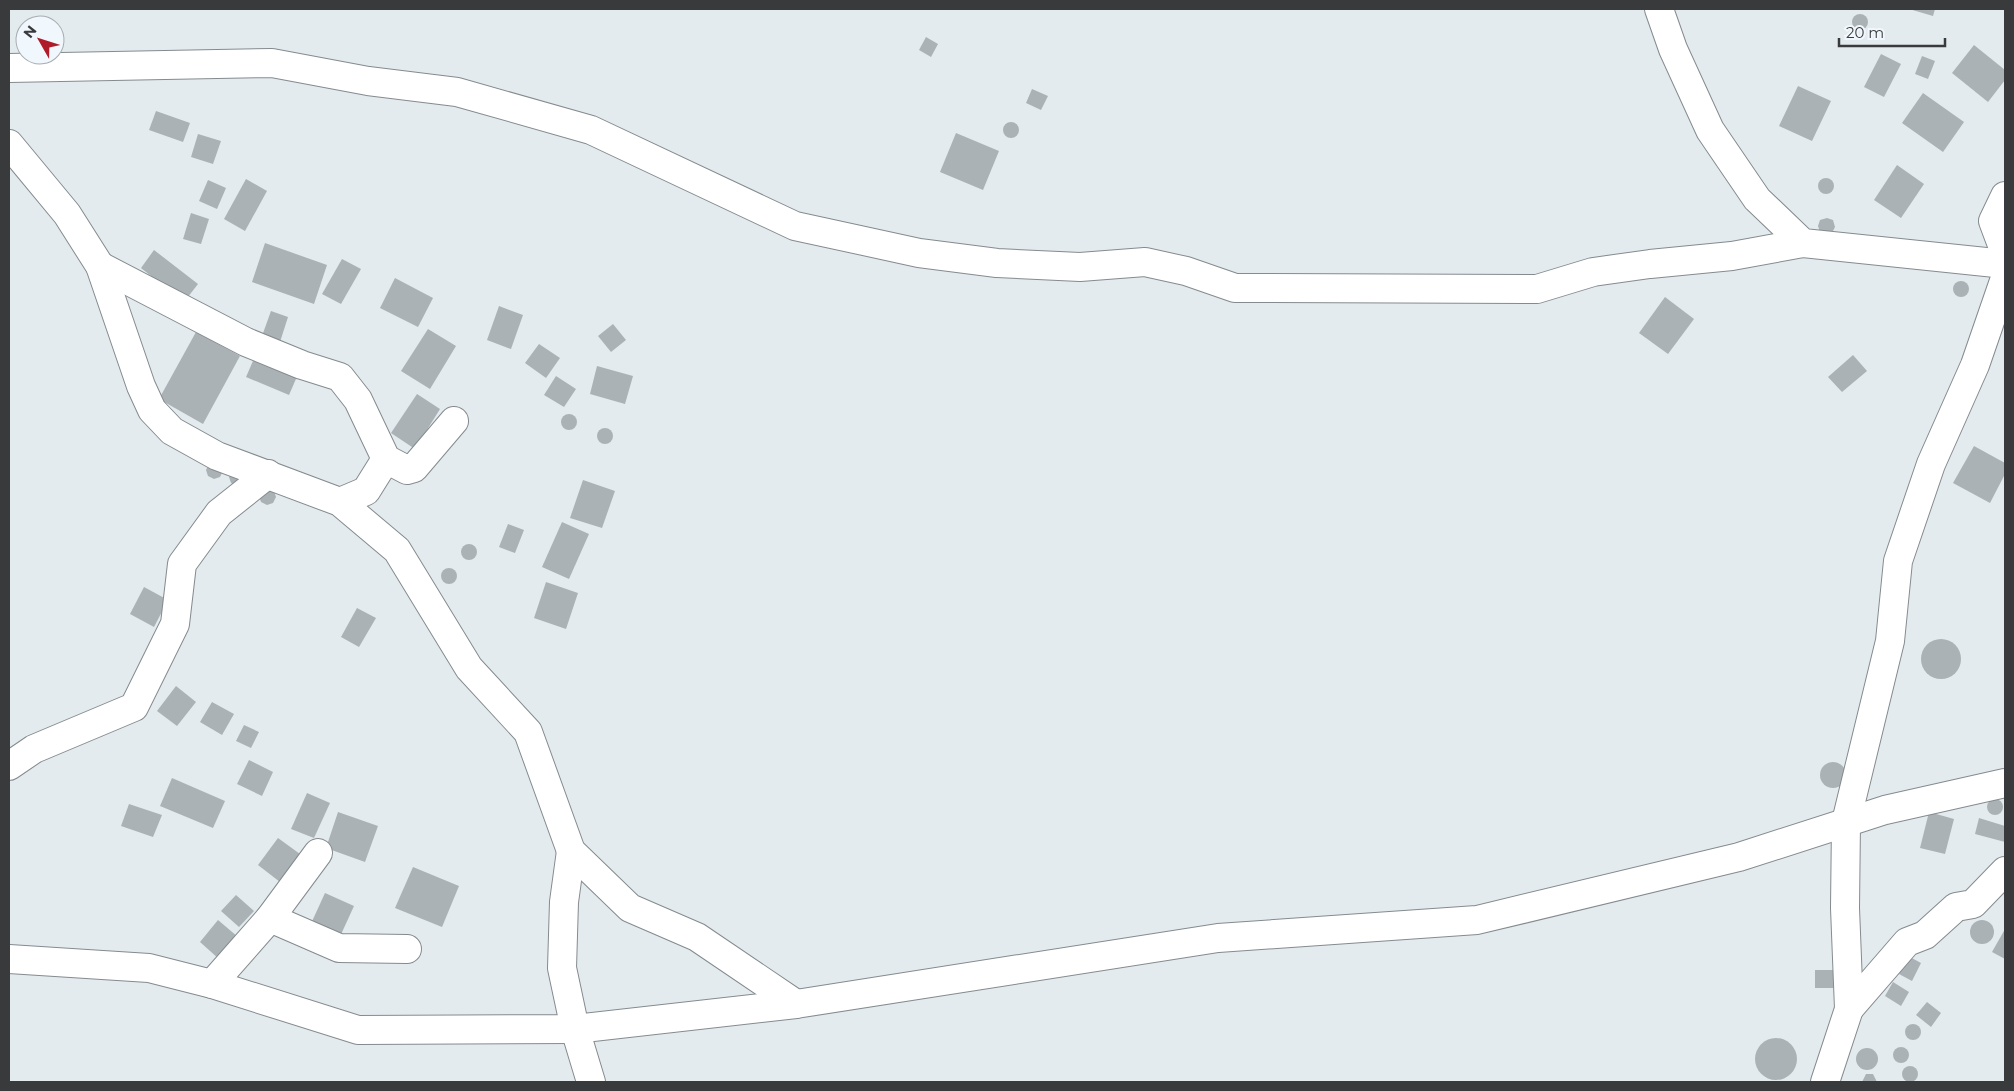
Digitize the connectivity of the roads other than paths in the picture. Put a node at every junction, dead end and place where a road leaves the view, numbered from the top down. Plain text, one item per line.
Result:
1 (1659, 9) edge
2 (9, 68) edge
3 (9, 144) edge
4 (2005, 196) edge
5 (1803, 243) junction
6 (2005, 253) edge
7 (2005, 264) edge
8 (100, 266) junction
9 (2005, 278) edge
10 (454, 421) dead end
11 (386, 459) junction
12 (268, 474) junction
13 (340, 502) junction
14 (9, 766) edge
15 (2005, 783) edge
16 (1846, 822) junction
17 (572, 851) junction
18 (318, 853) dead end
19 (2005, 871) edge
20 (270, 918) junction
21 (407, 949) dead end
22 (9, 959) edge
23 (212, 984) junction
24 (796, 1004) junction
25 (1849, 1008) junction
26 (576, 1029) junction
27 (591, 1082) edge
28 (1825, 1082) edge

1 - 5 street
2 - 5 street
3 - 8 street
4 - 6 street
5 - 7 street
8 - 11 street
8 - 12 street
9 - 16 street
10 - 11 street
11 - 13 street
12 - 13 street
12 - 14 street
13 - 17 street
15 - 16 street
16 - 24 street
16 - 25 street
17 - 24 street
17 - 26 street
18 - 20 street
19 - 25 street
20 - 21 street
20 - 23 street
22 - 23 street
23 - 26 street
24 - 26 street
25 - 28 street
26 - 27 street

